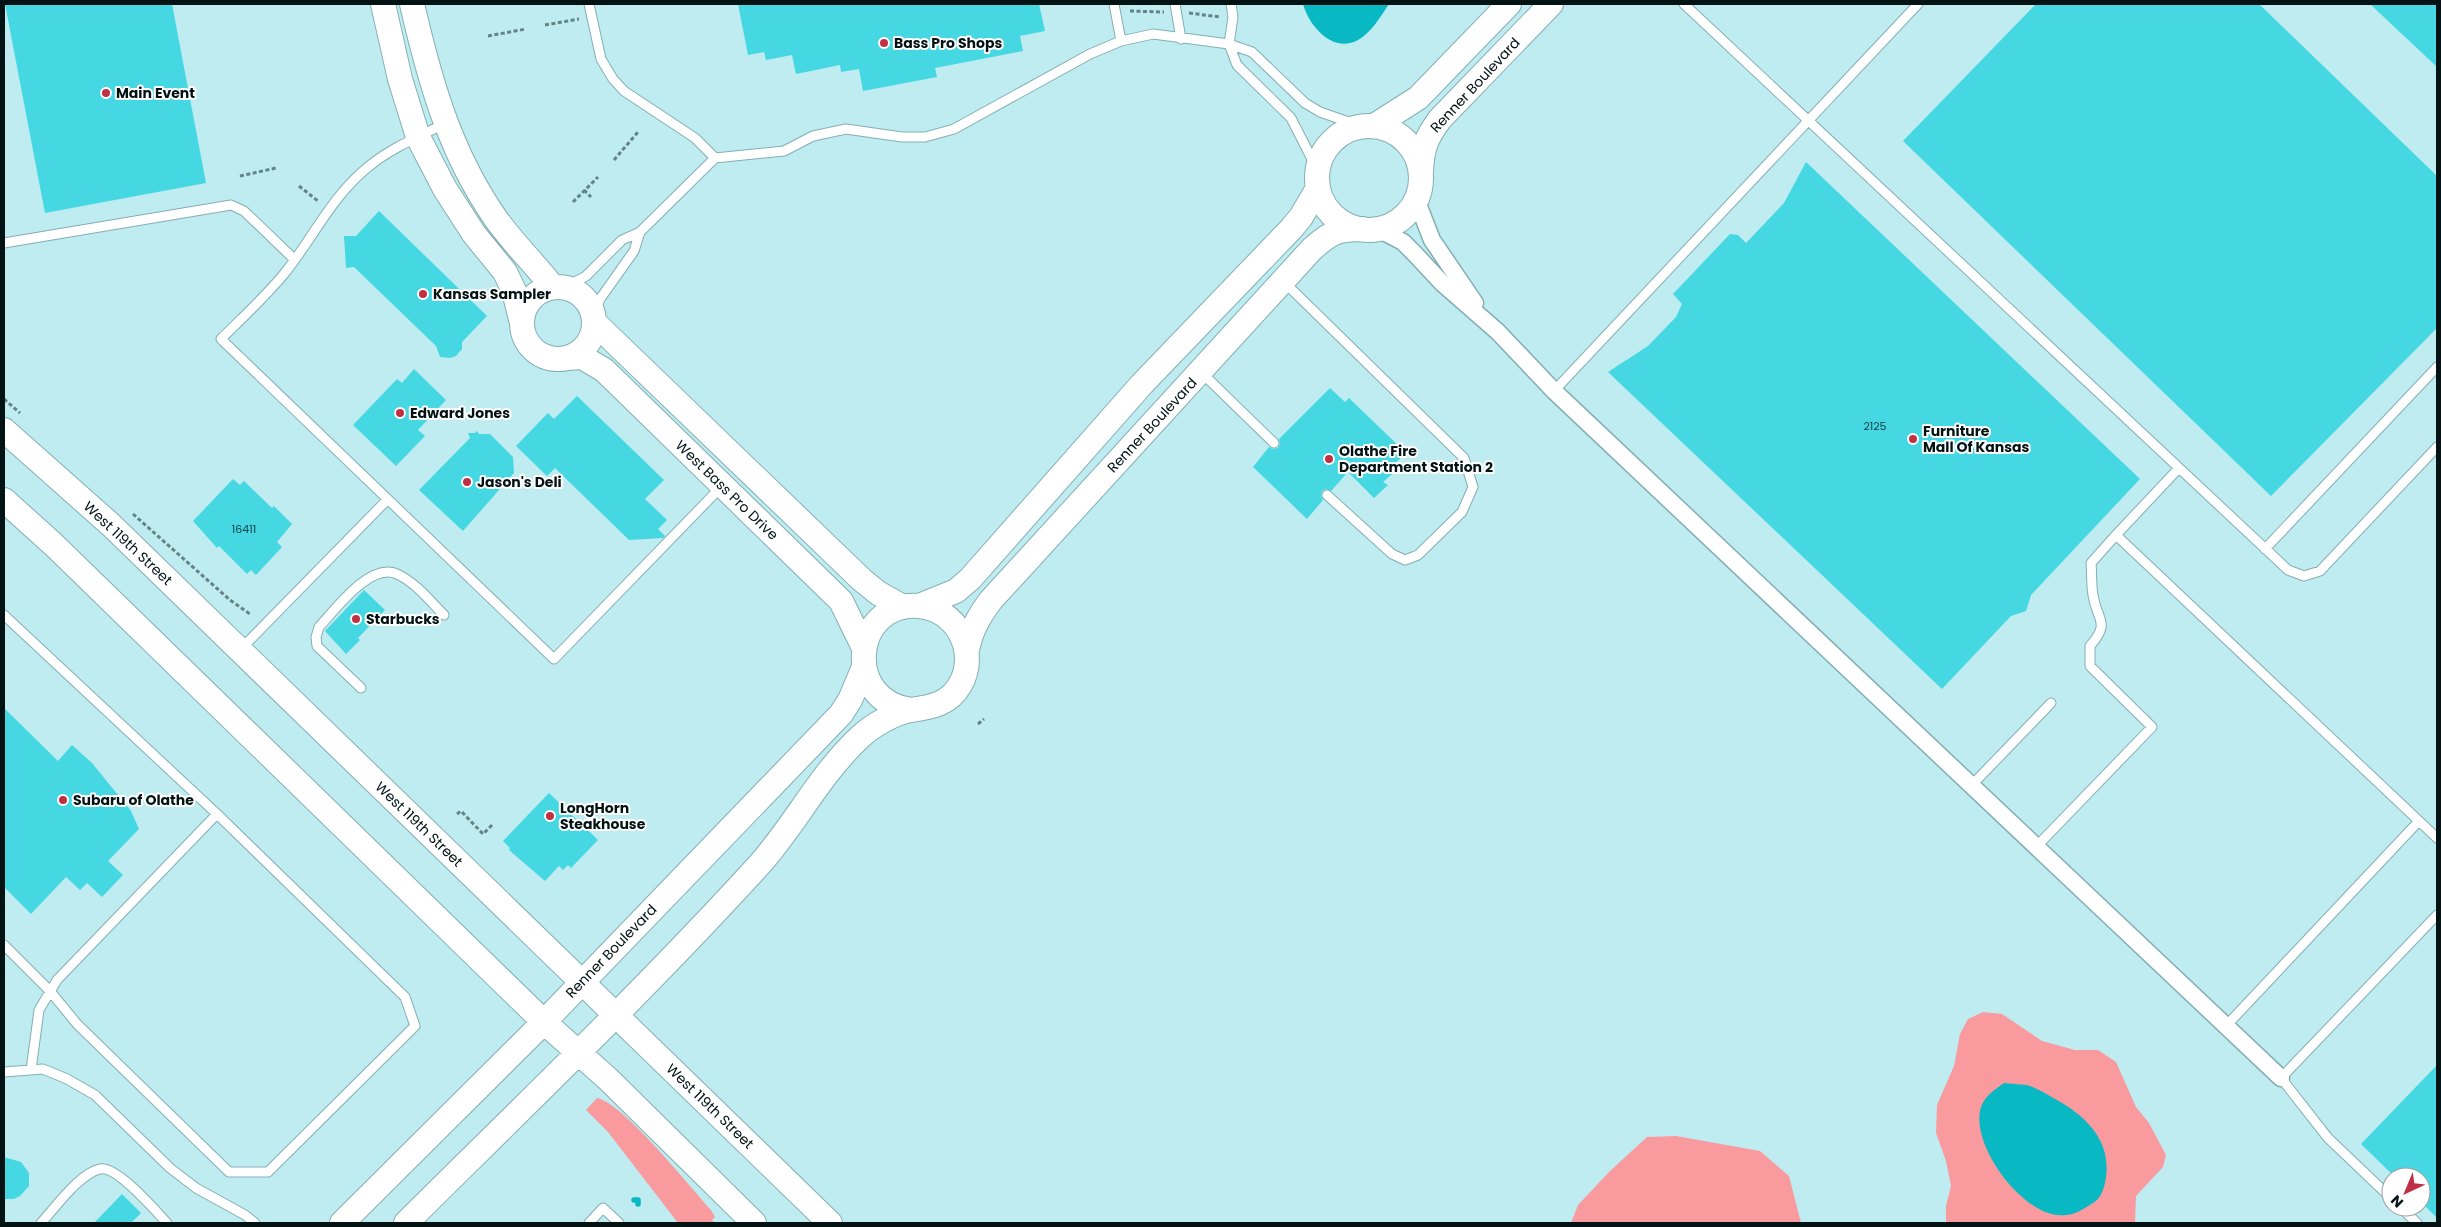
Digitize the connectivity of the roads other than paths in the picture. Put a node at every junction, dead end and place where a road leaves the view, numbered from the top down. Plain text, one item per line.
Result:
1 (383, 4) edge
2 (412, 4) edge
3 (589, 4) edge
4 (1114, 4) edge
5 (1175, 4) edge
6 (1231, 4) edge
7 (1510, 4) edge
8 (1551, 4) edge
9 (1684, 4) edge
10 (1918, 4) edge
11 (1181, 39) junction
12 (1122, 41) junction
13 (1229, 44) junction
14 (1809, 121) junction
15 (444, 124) junction
16 (1367, 126) junction
17 (418, 137) junction
18 (715, 158) junction
19 (1421, 176) junction
20 (1317, 178) junction
21 (1416, 199) junction
22 (1370, 229) junction
23 (640, 232) junction
24 (4, 243) edge
25 (294, 259) junction
26 (1283, 281) junction
27 (559, 287) junction
28 (521, 319) junction
29 (594, 319) junction
30 (1498, 332) junction
31 (567, 358) junction
32 (2437, 367) edge
33 (1201, 372) junction
34 (1554, 391) junction
35 (4, 430) edge
36 (1274, 444) dead end
37 (2437, 447) edge
38 (2179, 468) junction
39 (723, 486) junction
40 (1327, 495) dead end
41 (4, 500) edge
42 (387, 500) junction
43 (2116, 534) junction
44 (2265, 548) junction
45 (911, 607) junction
46 (4, 615) edge
47 (444, 615) dead end
48 (239, 650) junction
49 (967, 650) junction
50 (864, 658) junction
51 (361, 688) dead end
52 (2052, 703) dead end
53 (911, 710) junction
54 (1972, 786) junction
55 (217, 814) junction
56 (2419, 821) junction
57 (2437, 838) edge
58 (2036, 847) junction
59 (2437, 915) edge
60 (4, 945) edge
61 (581, 982) junction
62 (50, 991) junction
63 (615, 1014) junction
64 (544, 1022) junction
65 (2226, 1026) junction
66 (578, 1053) junction
67 (31, 1070) junction
68 (4, 1072) edge
69 (2281, 1078) junction
70 (2381, 1188) edge
71 (41, 1223) edge
72 (167, 1223) edge
73 (256, 1223) edge
74 (342, 1223) edge
75 (406, 1223) edge
76 (589, 1223) edge
77 (619, 1223) edge
78 (754, 1223) edge
79 (830, 1223) edge

1 - 17 main road
2 - 15 main road
3 - 18 lane
4 - 12 lane
5 - 11 lane
6 - 13 lane
7 - 16 main road
8 - 19 main road, Renner Boulevard
9 - 14 lane
10 - 14 lane
11 - 12 lane
11 - 13 lane
12 - 18 lane
13 - 16 lane
13 - 20 lane
14 - 34 lane
14 - 38 lane
15 - 17 lane
15 - 27 main road
16 - 19 main road
16 - 20 main road
17 - 25 lane
17 - 28 main road
18 - 23 lane
19 - 21 main road
20 - 22 main road
20 - 45 main road
21 - 22 main road
21 - 30 street
22 - 26 main road, Renner Boulevard
22 - 30 street
23 - 27 lane
23 - 29 lane
24 - 25 lane
25 - 42 lane
26 - 33 main road, Renner Boulevard
26 - 40 lane
27 - 28 main road
27 - 29 main road
28 - 31 main road
29 - 31 main road
29 - 45 main road
30 - 34 street
31 - 39 main road, West Bass Pro Drive
32 - 44 lane
33 - 36 lane
33 - 49 main road, Renner Boulevard
34 - 54 street
35 - 48 main road, West 119th Street
37 - 44 lane
38 - 43 lane
38 - 44 lane
39 - 42 lane
39 - 50 main road, West Bass Pro Drive
41 - 64 main road
42 - 48 lane
43 - 56 lane
43 - 58 lane
45 - 49 main road
45 - 50 main road
46 - 55 lane
47 - 51 lane
48 - 61 main road, West 119th Street
49 - 53 main road
50 - 53 main road
50 - 61 main road, Renner Boulevard
52 - 54 lane
53 - 63 main road
54 - 58 street
55 - 62 lane
55 - 62 lane
56 - 57 lane
56 - 65 lane
58 - 65 street
59 - 69 lane
60 - 62 lane
61 - 63 main road, West 119th Street
61 - 64 main road, Renner Boulevard
62 - 67 lane
63 - 66 main road
63 - 79 main road, West 119th Street
64 - 66 main road
64 - 74 main road, Renner Boulevard
65 - 69 street
66 - 75 main road
66 - 78 main road
67 - 68 lane
67 - 73 lane
69 - 70 lane
71 - 72 lane
76 - 77 lane

